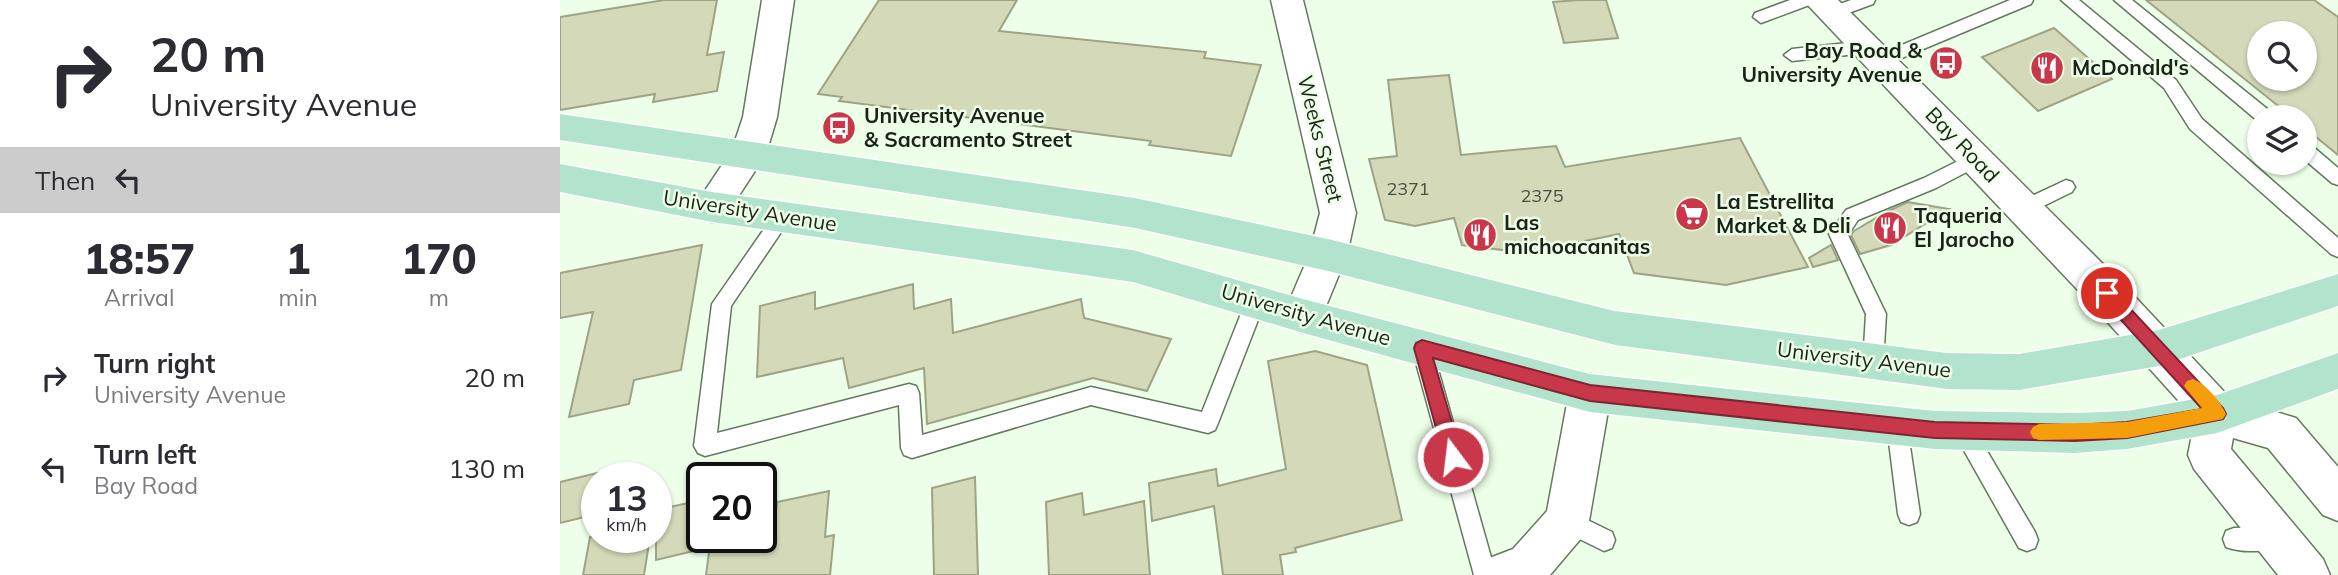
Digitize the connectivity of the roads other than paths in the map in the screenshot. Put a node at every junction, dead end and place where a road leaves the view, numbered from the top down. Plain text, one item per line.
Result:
1 (778, 0) edge
2 (1287, 0) edge
3 (1867, 0) edge
4 (2025, 0) edge
5 (2070, 0) edge
6 (2122, 0) edge
7 (1819, 4) edge
8 (1761, 17) dead end
9 (1873, 54) junction
10 (1793, 55) dead end
11 (2250, 105) edge
12 (560, 127) edge
13 (748, 154) junction
14 (1976, 159) junction
15 (2317, 160) edge
16 (560, 178) edge
17 (2338, 178) edge
18 (2066, 187) dead end
19 (712, 207) junction
20 (2023, 208) junction
21 (782, 217) junction
22 (2338, 249) edge
23 (1328, 255) junction
24 (2338, 290) edge
25 (1255, 302) junction
26 (1303, 316) junction
27 (1422, 348) junction
28 (2159, 348) junction
29 (1872, 363) junction
30 (2338, 371) edge
31 (1590, 393) junction
32 (2217, 414) junction
33 (1897, 426) junction
34 (1964, 431) junction
35 (2338, 500) edge
36 (1909, 514) dead end
37 (2234, 538) dead end
38 (2276, 538) junction
39 (2027, 540) dead end
40 (1485, 575) edge
41 (1503, 575) edge
42 (2307, 575) edge

1 - 13 street
2 - 23 street, Weeks Street
3 - 7 lane
4 - 9 lane
5 - 22 lane
6 - 11 lane
7 - 8 lane
7 - 9 street, Bay Road
9 - 10 lane
9 - 14 street, Bay Road
12 - 13 main road, University Avenue
13 - 19 street
13 - 23 main road, University Avenue
14 - 20 street, Bay Road
14 - 29 lane
15 - 17 lane
16 - 19 main road, University Avenue
18 - 20 lane
19 - 21 main road, University Avenue
20 - 28 street, Bay Road
21 - 25 main road, University Avenue
21 - 25 lane
23 - 26 street, Weeks Street
23 - 29 main road, University Avenue
24 - 28 main road, University Avenue
25 - 26 main road, University Avenue
26 - 27 main road, University Avenue
27 - 31 main road, University Avenue
27 - 40 lane
28 - 29 main road, University Avenue
28 - 32 street, Bay Road
30 - 32 main road, University Avenue
31 - 33 main road, University Avenue
31 - 41 street
32 - 34 main road, University Avenue
32 - 35 street
32 - 38 street
33 - 34 main road, University Avenue
33 - 36 lane
34 - 39 lane
37 - 38 lane
38 - 42 street

